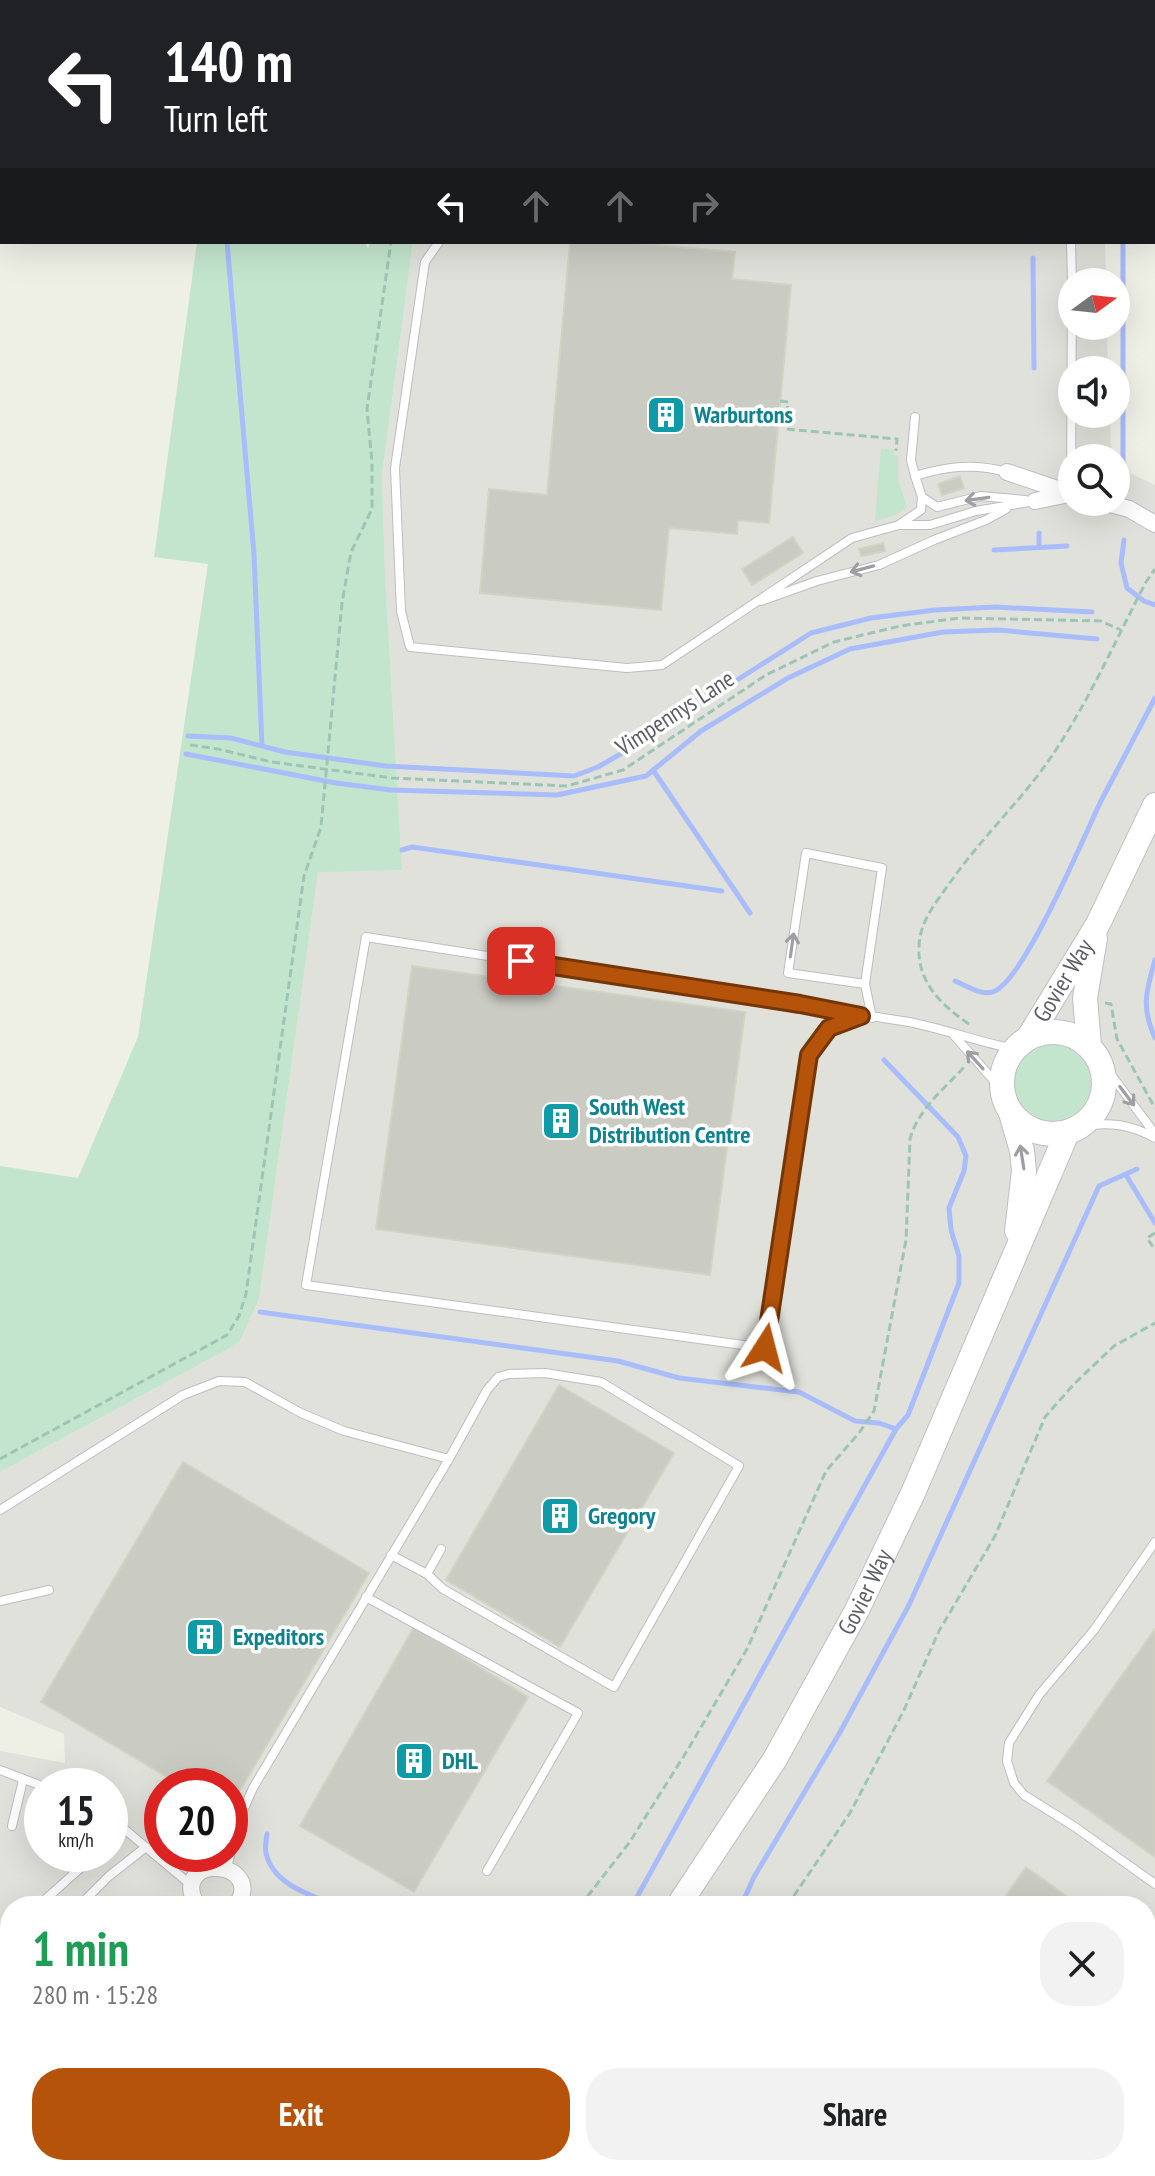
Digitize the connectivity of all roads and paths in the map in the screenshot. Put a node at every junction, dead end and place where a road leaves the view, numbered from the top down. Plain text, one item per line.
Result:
1 (391, 244) edge
2 (438, 244) edge
3 (1071, 244) edge
4 (1072, 268) edge
5 (1072, 340) edge
6 (780, 401) dead end
7 (915, 417) dead end
8 (1071, 444) edge
9 (896, 451) dead end
10 (1007, 472) joint
11 (915, 476) junction
12 (1058, 490) edge
13 (922, 497) junction
14 (1058, 497) edge
15 (1035, 501) junction
16 (1010, 506) junction
17 (1130, 510) edge
18 (1155, 524) edge
19 (899, 525) junction
20 (1155, 569) edge
21 (747, 606) junction
22 (1121, 630) junction
23 (190, 745) dead end
24 (326, 768) junction
25 (1155, 805) edge
26 (1098, 924) junction
27 (865, 984) junction
28 (861, 1016) junction
29 (872, 1018) junction
30 (948, 1030) junction
31 (979, 1042) junction
32 (1022, 1043) junction
33 (1094, 1052) junction
34 (973, 1057) junction
35 (1007, 1102) junction
36 (1074, 1130) junction
37 (1155, 1136) edge
38 (1154, 1233) edge
39 (1155, 1250) edge
40 (1014, 1258) junction
41 (1155, 1323) edge
42 (0, 1459) edge
43 (449, 1459) junction
44 (0, 1510) edge
45 (1155, 1542) edge
46 (441, 1549) dead end
47 (391, 1555) junction
48 (427, 1574) junction
49 (49, 1590) dead end
50 (366, 1597) junction
51 (0, 1601) edge
52 (3, 1773) edge
53 (23, 1780) joint
54 (248, 1799) edge
55 (12, 1826) dead end
56 (128, 1832) edge
57 (144, 1845) edge
58 (144, 1849) edge
59 (487, 1871) dead end
60 (76, 1872) edge
61 (176, 1872) edge
62 (203, 1872) edge
63 (231, 1872) edge
64 (1155, 1884) edge
65 (192, 1885) junction
66 (49, 1896) edge
67 (89, 1896) edge
68 (193, 1896) edge
69 (239, 1896) edge
70 (588, 1896) edge
71 (685, 1896) edge
72 (794, 1896) edge

1 - 24 path
2 - 21 lane
3 - 4 lane
5 - 8 lane
6 - 9 path
7 - 11 lane
10 - 11 lane
10 - 12 street
11 - 13 lane
15 -> 13 lane
13 - 19 lane
14 - 15 street
15 - 16 lane
16 - 19 lane
16 -> 21 lane
17 - 18 street
19 - 21 lane
20 - 22 path
22 - 24 path, Vimpennys Lane
22 - 31 path
23 - 24 path, Vimpennys Lane
24 - 42 path
25 - 26 street, Govier Way
26 - 32 street, Govier Way
26 - 33 street, Govier Way
27 -> 27 lane
27 - 29 lane
28 - 28 lane
28 - 29 lane
29 - 30 lane
30 - 31 lane
30 - 34 lane
31 - 32 lane
32 - 33 street
32 - 35 street
33 - 36 street
33 -> 37 lane
35 -> 34 lane
34 - 70 path
35 - 36 street
40 -> 35 street, Govier Way
36 - 37 lane
36 - 40 street, Govier Way
38 - 39 path
40 - 71 street, Govier Way
41 - 72 path
43 - 44 lane
43 - 47 lane
43 - 48 lane
45 - 64 lane
46 - 48 lane
47 - 48 lane
47 - 50 lane
49 - 51 lane
50 - 54 lane
50 - 59 lane
52 - 53 lane
53 - 55 lane
56 - 57 lane
58 - 67 lane
60 - 66 lane
61 - 65 lane
62 - 65 street
63 - 69 street
65 - 68 street

